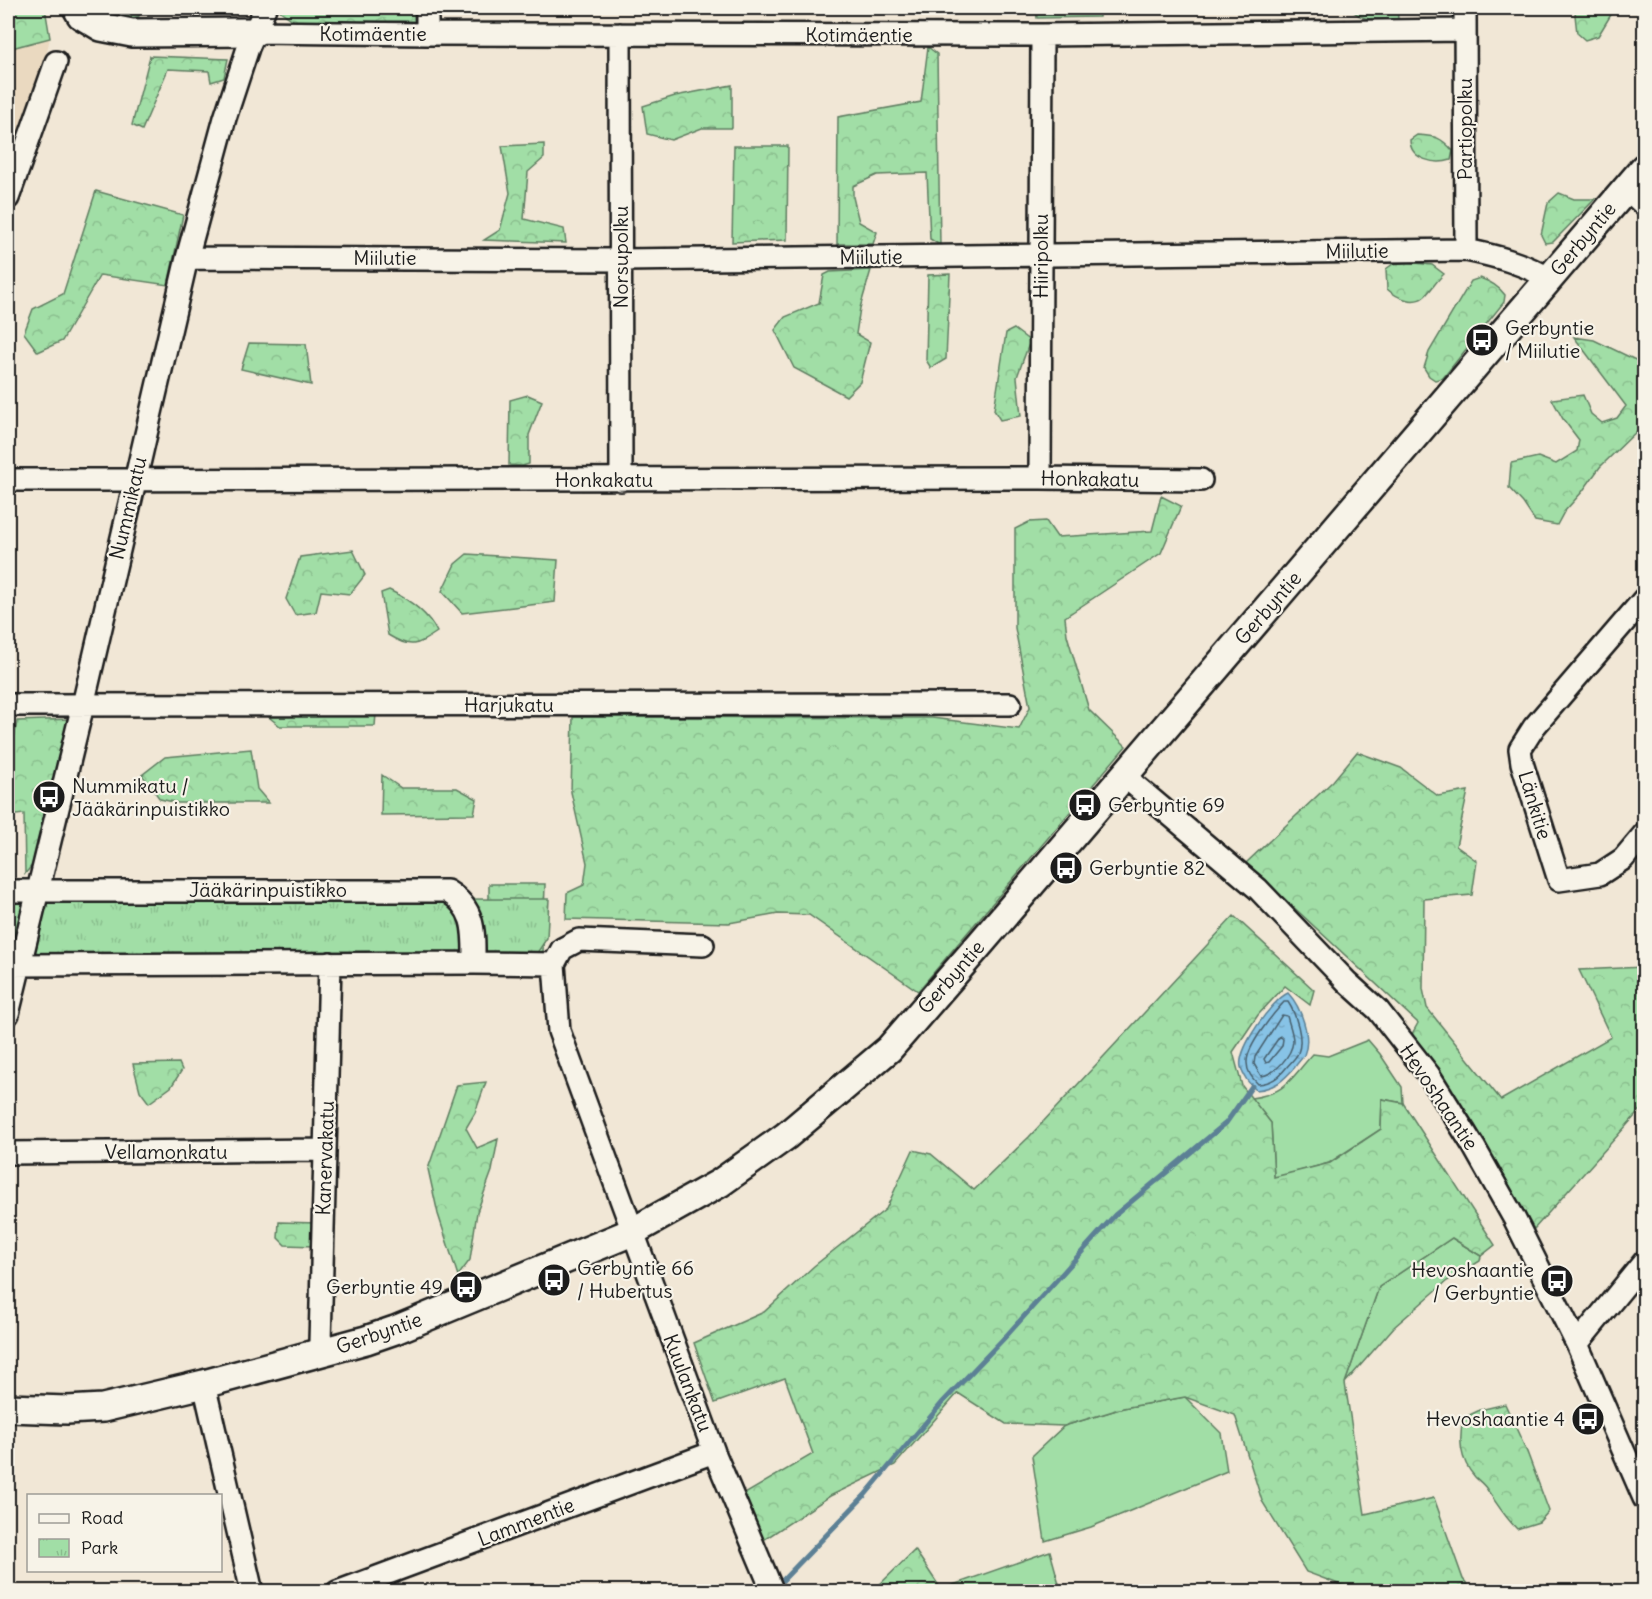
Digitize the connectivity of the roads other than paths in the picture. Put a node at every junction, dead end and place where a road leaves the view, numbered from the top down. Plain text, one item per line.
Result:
1 (77, 8) edge
2 (427, 8) edge
3 (1465, 8) edge
4 (260, 20) edge
5 (1464, 30) junction
6 (427, 34) junction
7 (620, 34) junction
8 (1042, 35) junction
9 (56, 62) dead end
10 (1644, 168) edge
11 (1635, 197) edge
12 (8, 198) edge
13 (1466, 250) junction
14 (1041, 255) junction
15 (187, 258) junction
16 (621, 260) junction
17 (1550, 279) junction
18 (1040, 478) junction
19 (8, 480) edge
20 (134, 480) junction
21 (621, 480) junction
22 (1201, 480) dead end
23 (1644, 599) edge
24 (1010, 704) dead end
25 (8, 705) edge
26 (83, 705) junction
27 (1124, 776) junction
28 (1644, 834) edge
29 (8, 891) edge
30 (38, 891) junction
31 (703, 945) dead end
32 (330, 963) junction
33 (474, 963) junction
34 (554, 964) junction
35 (13, 965) edge
36 (8, 1014) edge
37 (325, 1150) junction
38 (8, 1153) edge
39 (632, 1232) junction
40 (1644, 1262) edge
41 (1577, 1344) junction
42 (321, 1352) junction
43 (204, 1384) junction
44 (8, 1408) edge
45 (714, 1452) junction
46 (1644, 1498) edge
47 (252, 1592) edge
48 (337, 1592) edge
49 (773, 1592) edge

1 - 4 main road
2 - 6 street
3 - 5 street, Partiopolku
4 - 6 street, Kotimäentie
4 - 15 street, Nummikatu
5 - 8 street, Kotimäentie
5 - 13 street, Partiopolku
6 - 7 street, Kotimäentie
7 - 8 street, Kotimäentie
7 - 16 street, Norsupolku
8 - 14 street, Hiiripolku
9 - 12 street
10 - 11 main road, Gerbyntie
11 - 17 main road, Gerbyntie
13 - 14 street, Miilutie
13 - 17 street, Miilutie
14 - 16 street, Miilutie
14 - 18 street, Hiiripolku
15 - 16 street, Miilutie
15 - 20 street, Nummikatu
16 - 21 street, Norsupolku
17 - 27 main road, Gerbyntie
18 - 21 street, Honkakatu
18 - 22 street, Honkakatu
19 - 20 street, Honkakatu
20 - 21 street, Honkakatu
20 - 26 street, Nummikatu
23 - 28 street, Länkitie
24 - 26 street, Harjukatu
25 - 26 street, Harjukatu
26 - 30 street, Nummikatu
27 - 39 main road, Gerbyntie
27 - 41 street, Hevoshaantie
29 - 30 street, Jääkärinpuistikko
30 - 33 street, Jääkärinpuistikko
30 - 35 street, Nummikatu
31 - 34 street
32 - 33 street
32 - 35 street
32 - 37 street, Kanervakatu
33 - 34 street
34 - 39 street, Kuulankatu
35 - 36 street, Nummikatu
37 - 38 street, Vellamonkatu
37 - 42 street, Kanervakatu
39 - 42 main road, Gerbyntie
39 - 45 street, Kuulankatu
40 - 41 street
41 - 46 street, Hevoshaantie
42 - 43 main road, Gerbyntie
43 - 44 main road, Gerbyntie
43 - 47 street
45 - 48 street, Lammentie
45 - 49 street, Kuulankatu

